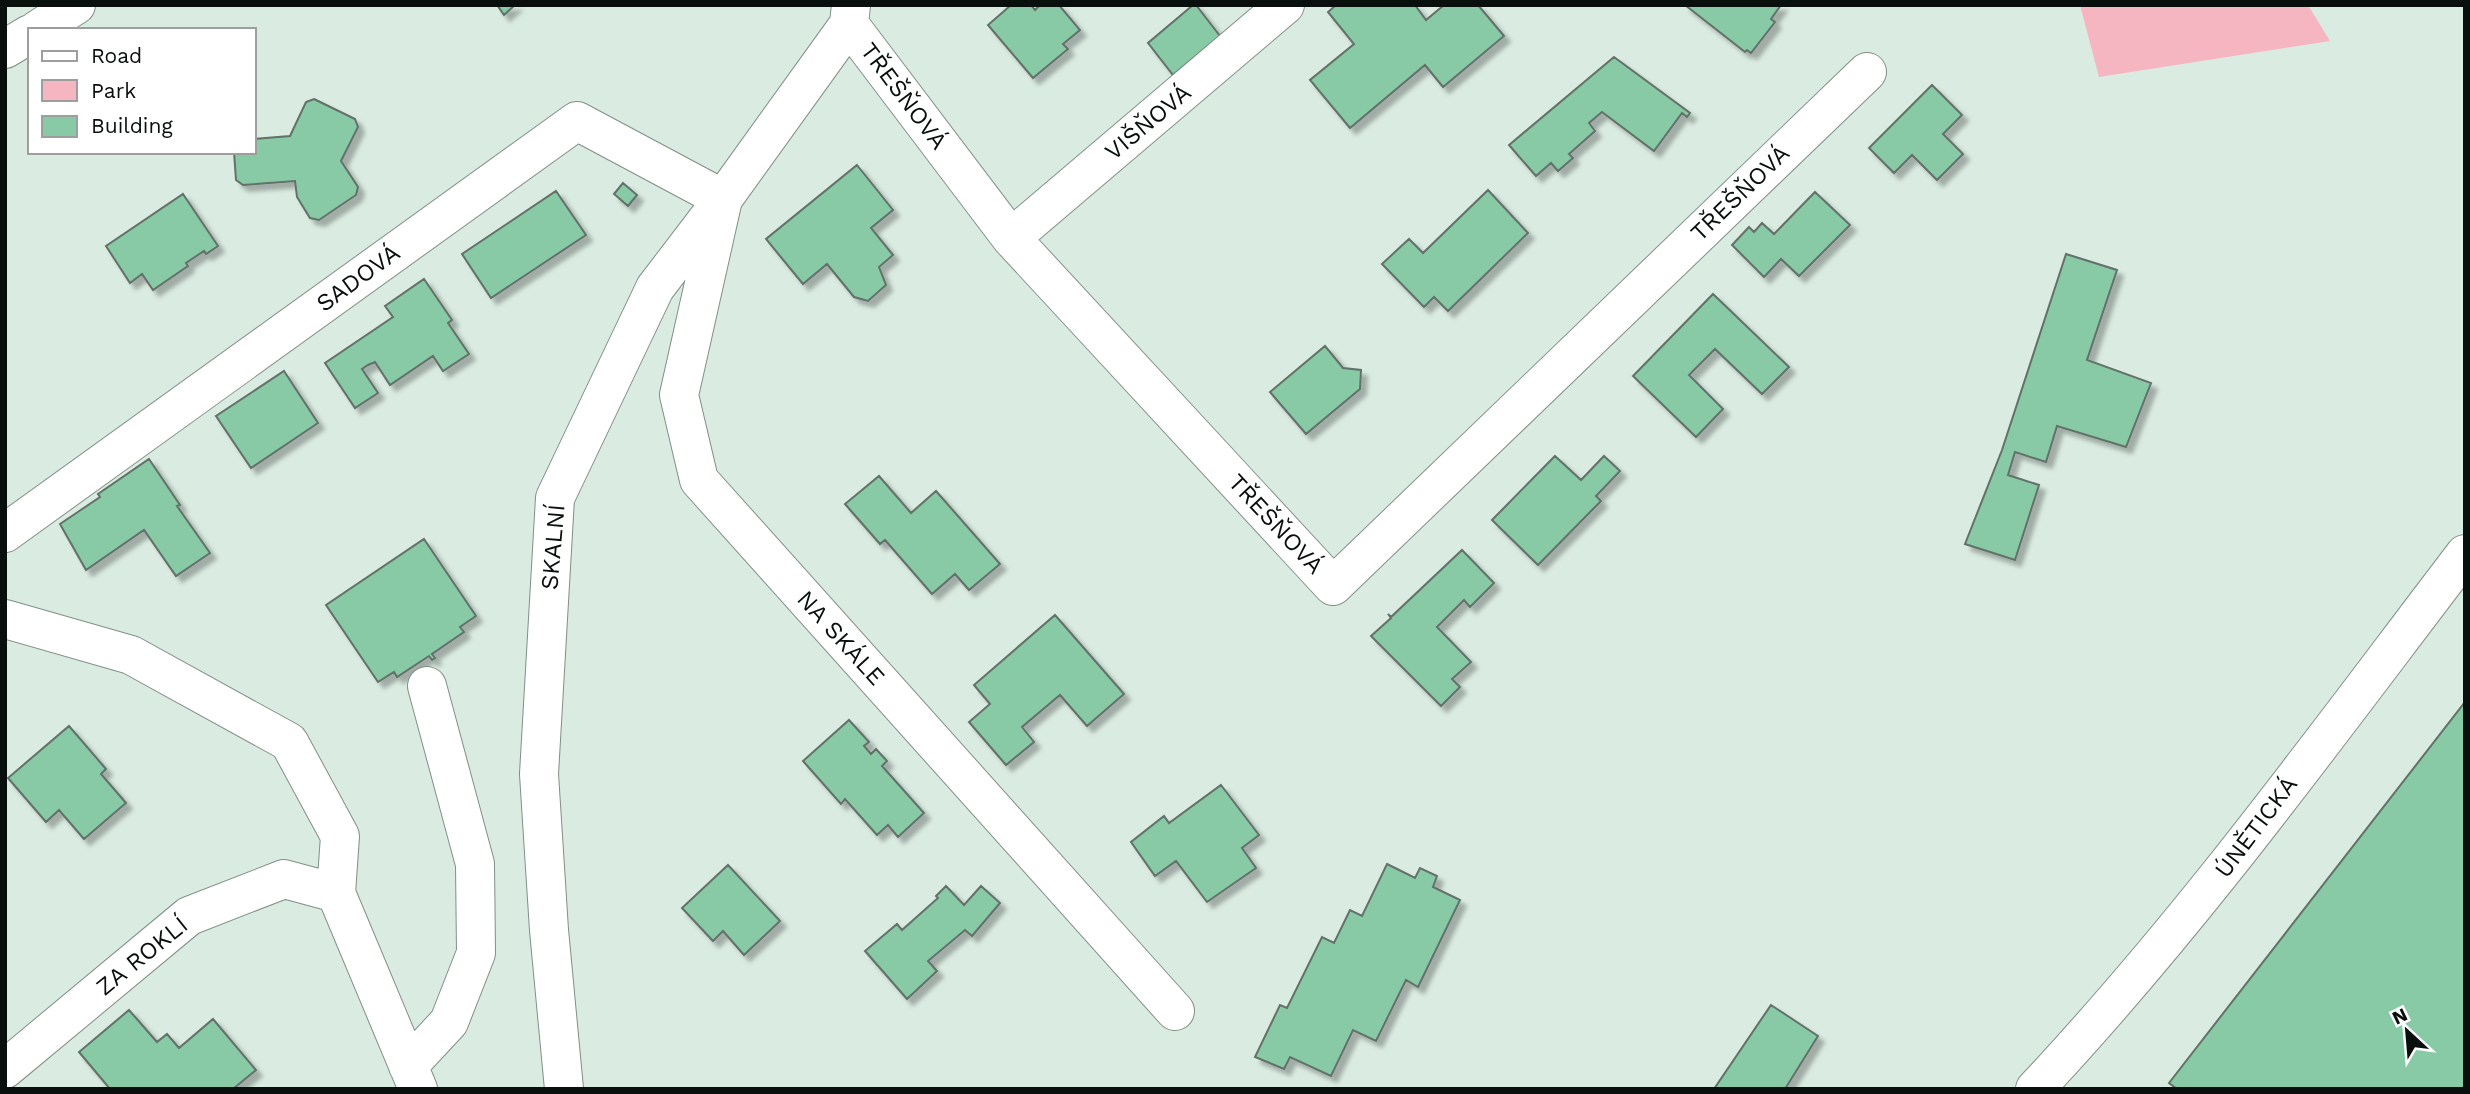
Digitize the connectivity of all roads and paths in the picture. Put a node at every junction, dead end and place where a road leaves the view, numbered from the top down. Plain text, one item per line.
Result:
1 (76, 5) edge
2 (1285, 5) edge
3 (850, 15) edge
4 (40, 28) edge
5 (28, 35) edge
6 (5, 49) edge
7 (1867, 72) dead end
8 (723, 199) junction
9 (1011, 238) junction
10 (5, 533) edge
11 (2465, 554) edge
12 (5, 619) edge
13 (428, 686) dead end
14 (336, 893) junction
15 (1175, 1010) dead end
16 (5, 1069) edge
17 (413, 1077) edge
18 (564, 1089) edge
19 (2035, 1089) edge

1 - 4 street
2 - 9 street, VIŠŇOVÁ
3 - 8 street, SKALNÍ
3 - 9 street, TŘEŠŇOVÁ
5 - 6 street
7 - 9 street, TŘEŠŇOVÁ
8 - 10 street, SADOVÁ
8 - 15 street, NA SKÁLE
8 - 18 street, SKALNÍ
11 - 19 street, ÚNĚTICKÁ
12 - 14 street
13 - 17 street
14 - 16 street, ZA ROKLÍ
14 - 17 street

